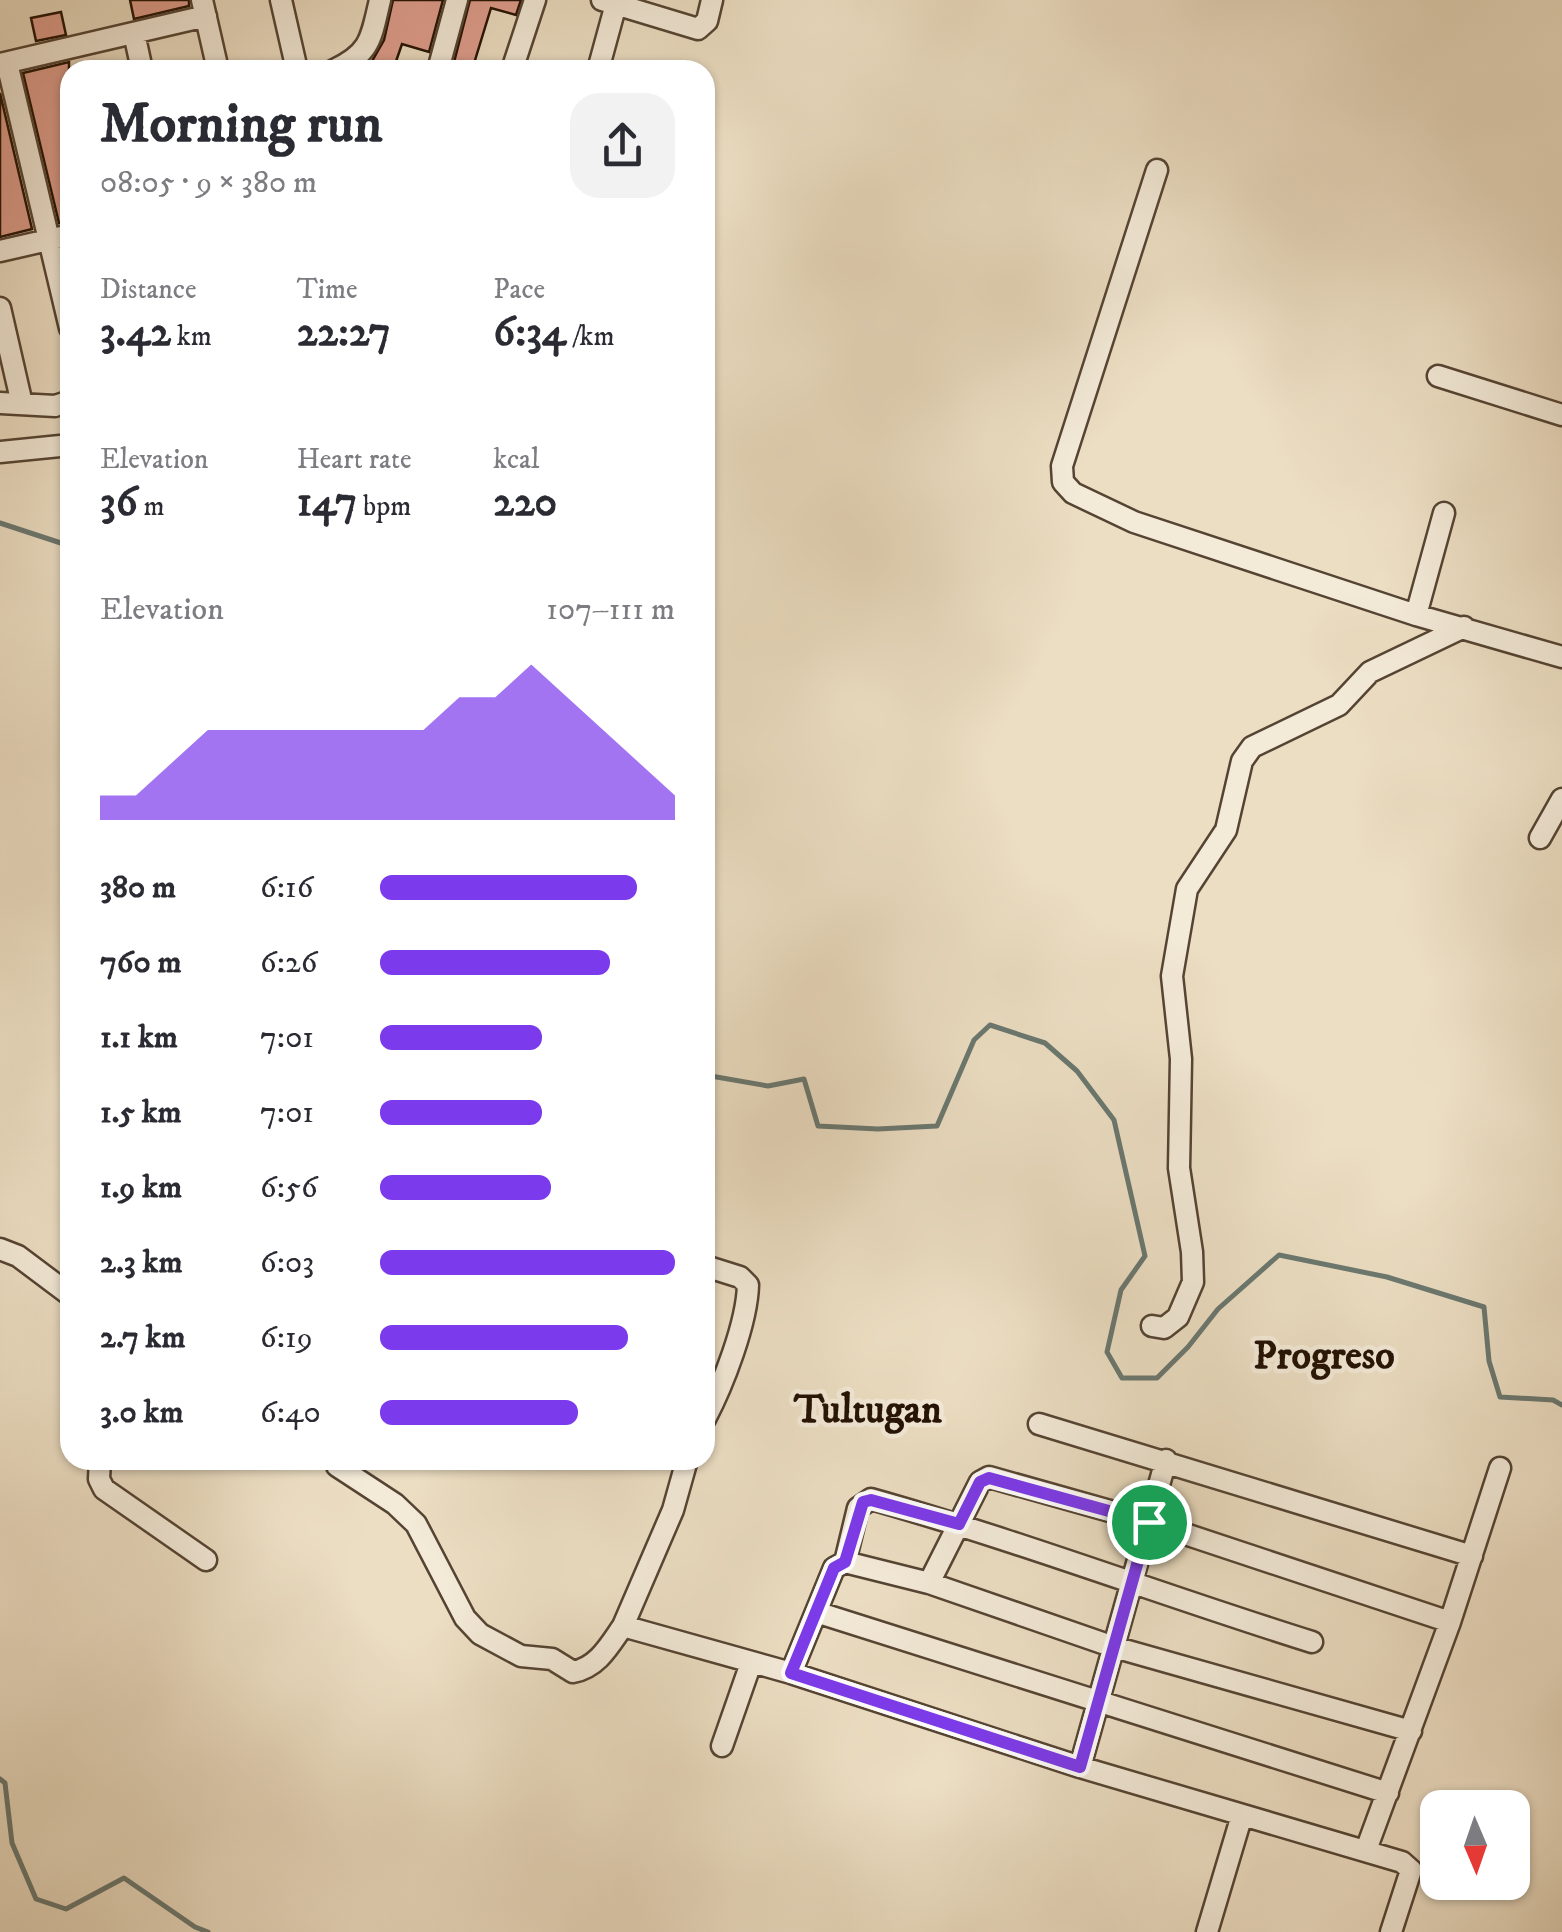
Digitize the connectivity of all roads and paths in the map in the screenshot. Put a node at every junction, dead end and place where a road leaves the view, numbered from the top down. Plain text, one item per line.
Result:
1 (282, 0) edge
2 (380, 0) edge
3 (457, 0) edge
4 (534, 0) edge
5 (712, 0) edge
6 (609, 2) edge
7 (204, 8) edge
8 (134, 33) junction
9 (72, 48) junction
10 (75, 60) edge
11 (140, 60) edge
12 (216, 60) edge
13 (296, 60) edge
14 (355, 60) edge
15 (441, 60) edge
16 (515, 60) edge
17 (600, 60) edge
18 (3, 63) edge
19 (1157, 170) dead end
20 (60, 238) edge
21 (0, 252) edge
22 (0, 308) edge
23 (1438, 376) dead end
24 (0, 403) edge
25 (22, 404) junction
26 (60, 404) edge
27 (1562, 415) edge
28 (60, 446) edge
29 (0, 452) edge
30 (1444, 513) dead end
31 (1416, 615) junction
32 (1464, 627) junction
33 (1562, 657) edge
34 (1562, 799) edge
35 (1540, 838) dead end
36 (0, 1249) edge
37 (715, 1269) edge
38 (60, 1287) edge
39 (1152, 1326) dead end
40 (715, 1395) edge
41 (1039, 1424) dead end
42 (1166, 1460) junction
43 (1500, 1468) dead end
44 (99, 1470) edge
45 (343, 1470) edge
46 (683, 1470) edge
47 (1149, 1522) junction
48 (959, 1524) junction
49 (1472, 1556) junction
50 (206, 1560) dead end
51 (845, 1562) junction
52 (929, 1584) junction
53 (1130, 1585) junction
54 (816, 1612) junction
55 (1450, 1622) junction
56 (623, 1626) junction
57 (1312, 1642) dead end
58 (1114, 1647) junction
59 (751, 1663) junction
60 (791, 1673) junction
61 (1098, 1700) junction
62 (1411, 1731) junction
63 (722, 1746) dead end
64 (1080, 1767) junction
65 (1388, 1793) junction
66 (1242, 1815) junction
67 (1366, 1850) junction
68 (1206, 1932) edge
69 (1391, 1932) edge

1 - 13 street
2 - 14 street
3 - 15 street
4 - 16 street
5 - 6 street
6 - 17 street
7 - 8 street
7 - 12 street
8 - 9 street
8 - 11 street
9 - 10 street
9 - 18 street
18 - 20 street
19 - 31 street
20 - 21 street
22 - 25 street
23 - 27 street
24 - 25 street
25 - 26 street
28 - 29 street
30 - 31 street
31 - 32 street
32 - 33 street
32 - 39 street
34 - 35 street
36 - 38 street
37 - 40 street
41 - 42 street
42 - 47 street
42 - 49 street
43 - 49 street
44 - 50 street
45 - 56 street
46 - 56 street
47 - 48 street
47 - 53 street
47 - 55 street
48 - 51 street
48 - 52 street
48 - 53 street
49 - 55 street
51 - 52 street
51 - 54 street
52 - 58 street
53 - 57 street
53 - 58 street
54 - 60 street
54 - 61 street
55 - 62 street
56 - 59 street
58 - 61 street
58 - 62 street
59 - 60 street
59 - 63 street
60 - 64 street
61 - 64 street
61 - 65 street
62 - 65 street
64 - 66 street
65 - 67 street
66 - 67 street
66 - 68 street
67 - 69 street

